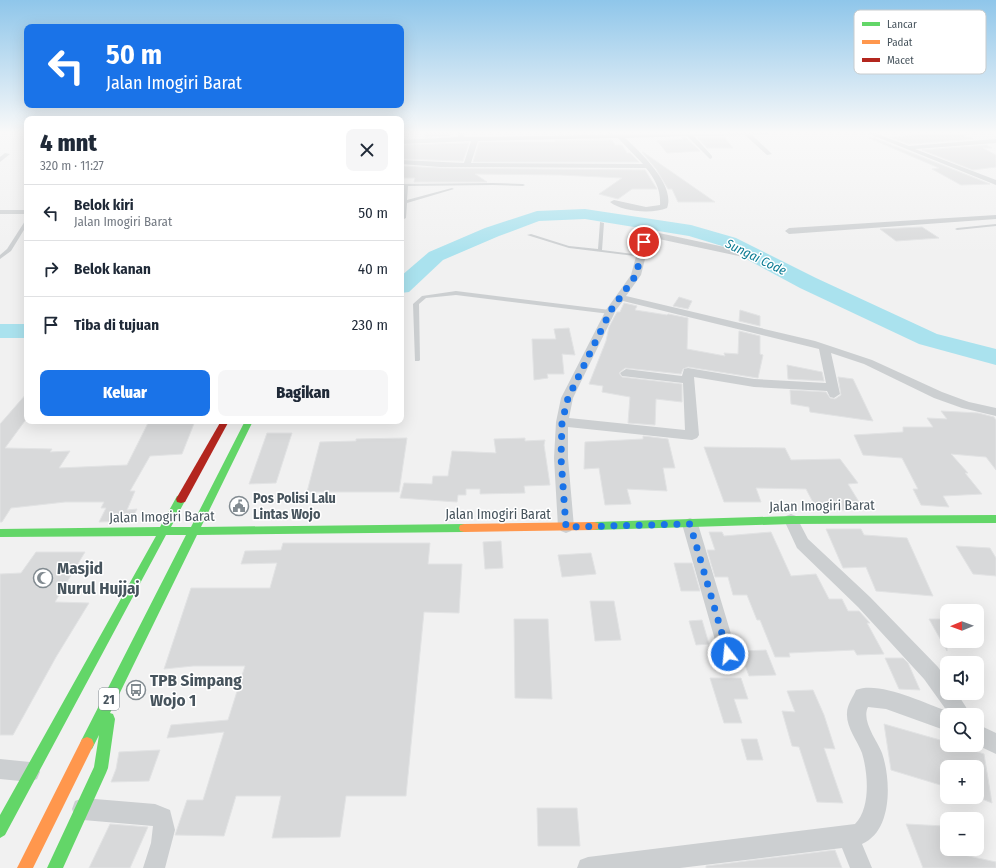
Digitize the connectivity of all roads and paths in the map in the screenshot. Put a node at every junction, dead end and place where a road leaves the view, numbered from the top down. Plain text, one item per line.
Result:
1 (653, 174) edge
2 (974, 174) edge
3 (995, 182) edge
4 (523, 185) dead end
5 (404, 186) edge
6 (460, 186) junction
7 (404, 191) edge
8 (406, 202) junction
9 (614, 202) dead end
10 (0, 212) edge
11 (24, 212) edge
12 (996, 217) edge
13 (404, 218) dead end
14 (602, 223) dead end
15 (996, 225) edge
16 (24, 226) edge
17 (957, 229) dead end
18 (789, 231) dead end
19 (529, 235) dead end
20 (600, 250) junction
21 (748, 255) dead end
22 (641, 256) junction
23 (0, 258) edge
24 (619, 297) junction
25 (610, 312) junction
26 (824, 348) junction
27 (416, 360) dead end
28 (626, 374) dead end
29 (688, 380) junction
30 (996, 412) edge
31 (562, 422) junction
32 (223, 424) edge
33 (248, 424) edge
34 (996, 519) edge
35 (791, 520) junction
36 (690, 524) junction
37 (566, 527) junction
38 (195, 531) junction
39 (162, 532) junction
40 (0, 533) edge
41 (728, 654) dead end
42 (112, 693) junction
43 (956, 708) edge
44 (940, 718) edge
45 (984, 738) edge
46 (996, 744) edge
47 (0, 769) edge
48 (32, 772) junction
49 (83, 809) junction
50 (0, 830) edge
51 (848, 836) junction
52 (25, 868) edge
53 (55, 868) edge
54 (154, 868) edge
55 (588, 868) edge
56 (861, 868) edge

1 - 9 street
2 - 3 street
4 - 6 lane
5 - 6 lane
6 - 8 lane
7 - 8 lane
8 - 13 lane
10 - 11 street
12 - 18 street
14 - 20 lane
15 - 17 lane
16 - 23 lane
19 - 20 lane
20 - 22 lane
21 - 22 street
22 - 24 street
24 - 25 street
24 - 26 street
25 - 27 lane
25 - 31 street
26 - 29 street
26 - 30 street
28 - 29 street
29 - 31 street
31 - 37 street
32 - 39 main road, 21
33 - 38 main road, 21
34 - 35 main road, Jalan Imogiri Barat
35 - 36 main road, Jalan Imogiri Barat
35 - 43 street
36 - 37 main road, Jalan Imogiri Barat
36 - 41 street
37 - 38 main road, Jalan Imogiri Barat
38 - 39 main road, Jalan Imogiri Barat
38 - 42 main road, 21
39 - 40 main road, Jalan Imogiri Barat
39 - 48 main road, 21
42 - 49 main road
42 - 52 main road, 21
44 - 51 street
45 - 46 street
47 - 48 street
48 - 50 main road, 21
49 - 53 main road
49 - 54 street
51 - 55 street
51 - 56 street

